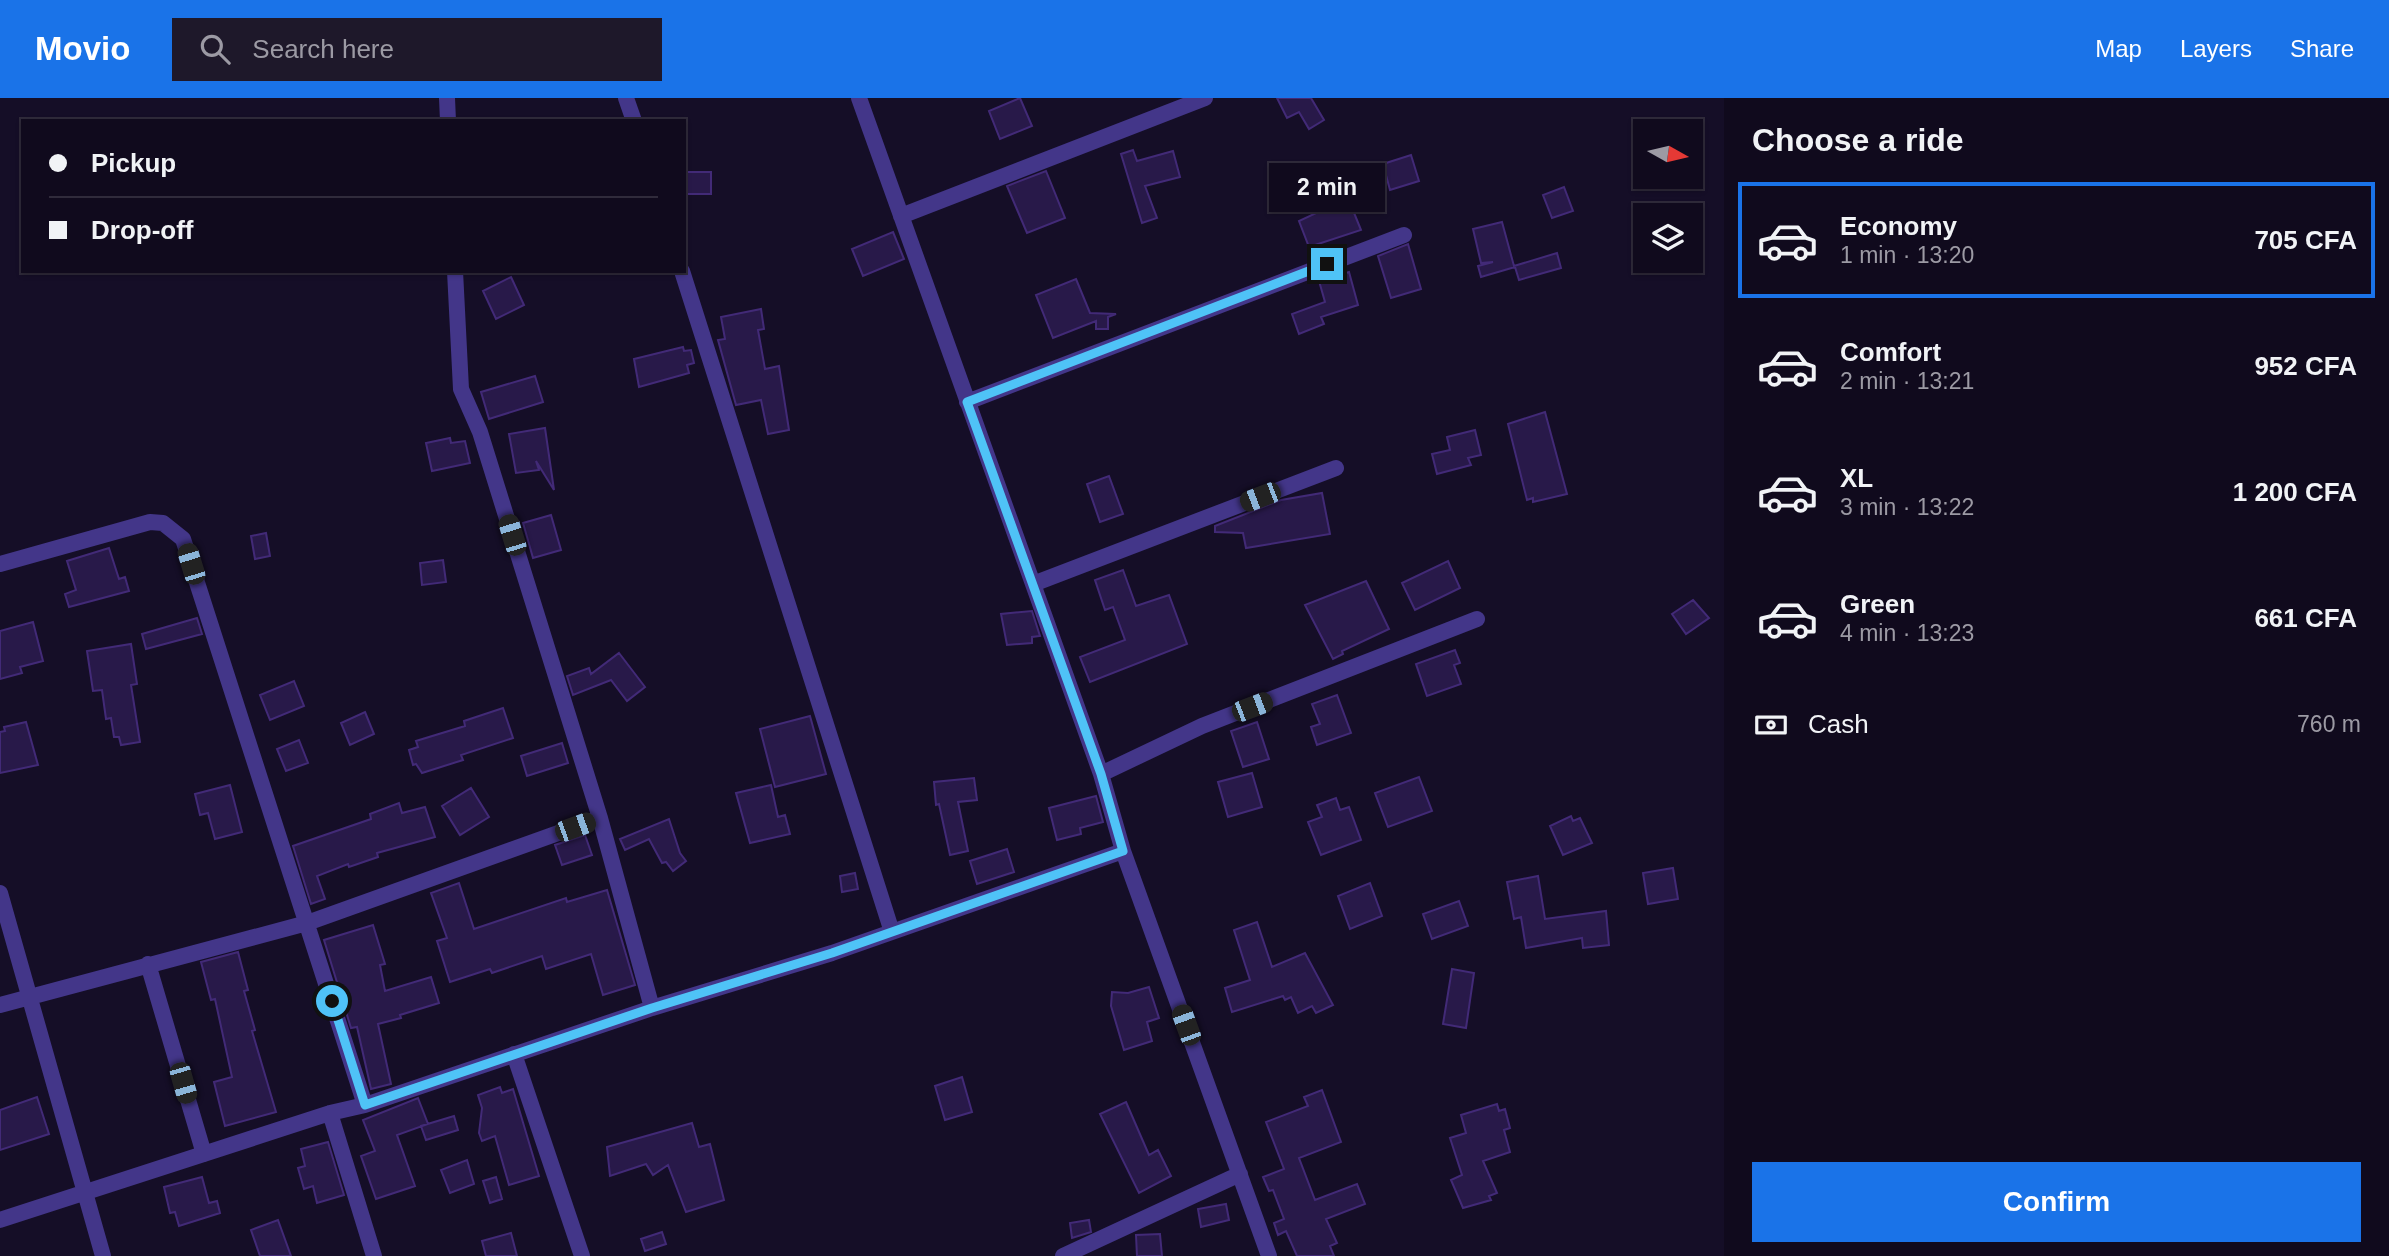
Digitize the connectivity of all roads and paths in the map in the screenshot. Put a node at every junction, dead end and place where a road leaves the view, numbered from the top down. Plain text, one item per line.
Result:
1 (447, 98) edge
2 (626, 98) edge
3 (859, 98) edge
4 (1205, 98) edge
5 (448, 119) edge
6 (633, 119) edge
7 (901, 216) junction
8 (1404, 235) dead end
9 (455, 273) edge
10 (683, 273) edge
11 (967, 402) junction
12 (1336, 468) dead end
13 (0, 564) edge
14 (1033, 584) junction
15 (1477, 619) dead end
16 (1101, 774) junction
17 (600, 818) junction
18 (1123, 851) junction
19 (0, 893) edge
20 (307, 923) junction
21 (892, 932) junction
22 (148, 964) junction
23 (29, 996) junction
24 (0, 1005) edge
25 (652, 1008) junction
26 (514, 1054) junction
27 (365, 1105) junction
28 (330, 1112) junction
29 (204, 1154) junction
30 (1240, 1174) junction
31 (85, 1193) junction
32 (0, 1220) edge
33 (103, 1256) edge
34 (374, 1256) edge
35 (582, 1256) edge
36 (1063, 1256) edge
37 (1269, 1256) edge

1 - 5 street
2 - 6 street
3 - 7 street
4 - 7 street
7 - 11 street
8 - 11 street
9 - 17 street
10 - 21 street
11 - 14 street
12 - 14 street
13 - 20 street
14 - 16 street
15 - 16 street
16 - 18 street
17 - 20 street
17 - 25 street
18 - 21 street
18 - 30 street
19 - 23 street
20 - 22 street
20 - 27 street
21 - 25 street
22 - 23 street
22 - 29 street
23 - 24 street
23 - 31 street
25 - 26 street
26 - 27 street
26 - 35 street
27 - 28 street
28 - 29 street
28 - 34 street
29 - 31 street
30 - 36 street
30 - 37 street
31 - 32 street
31 - 33 street

